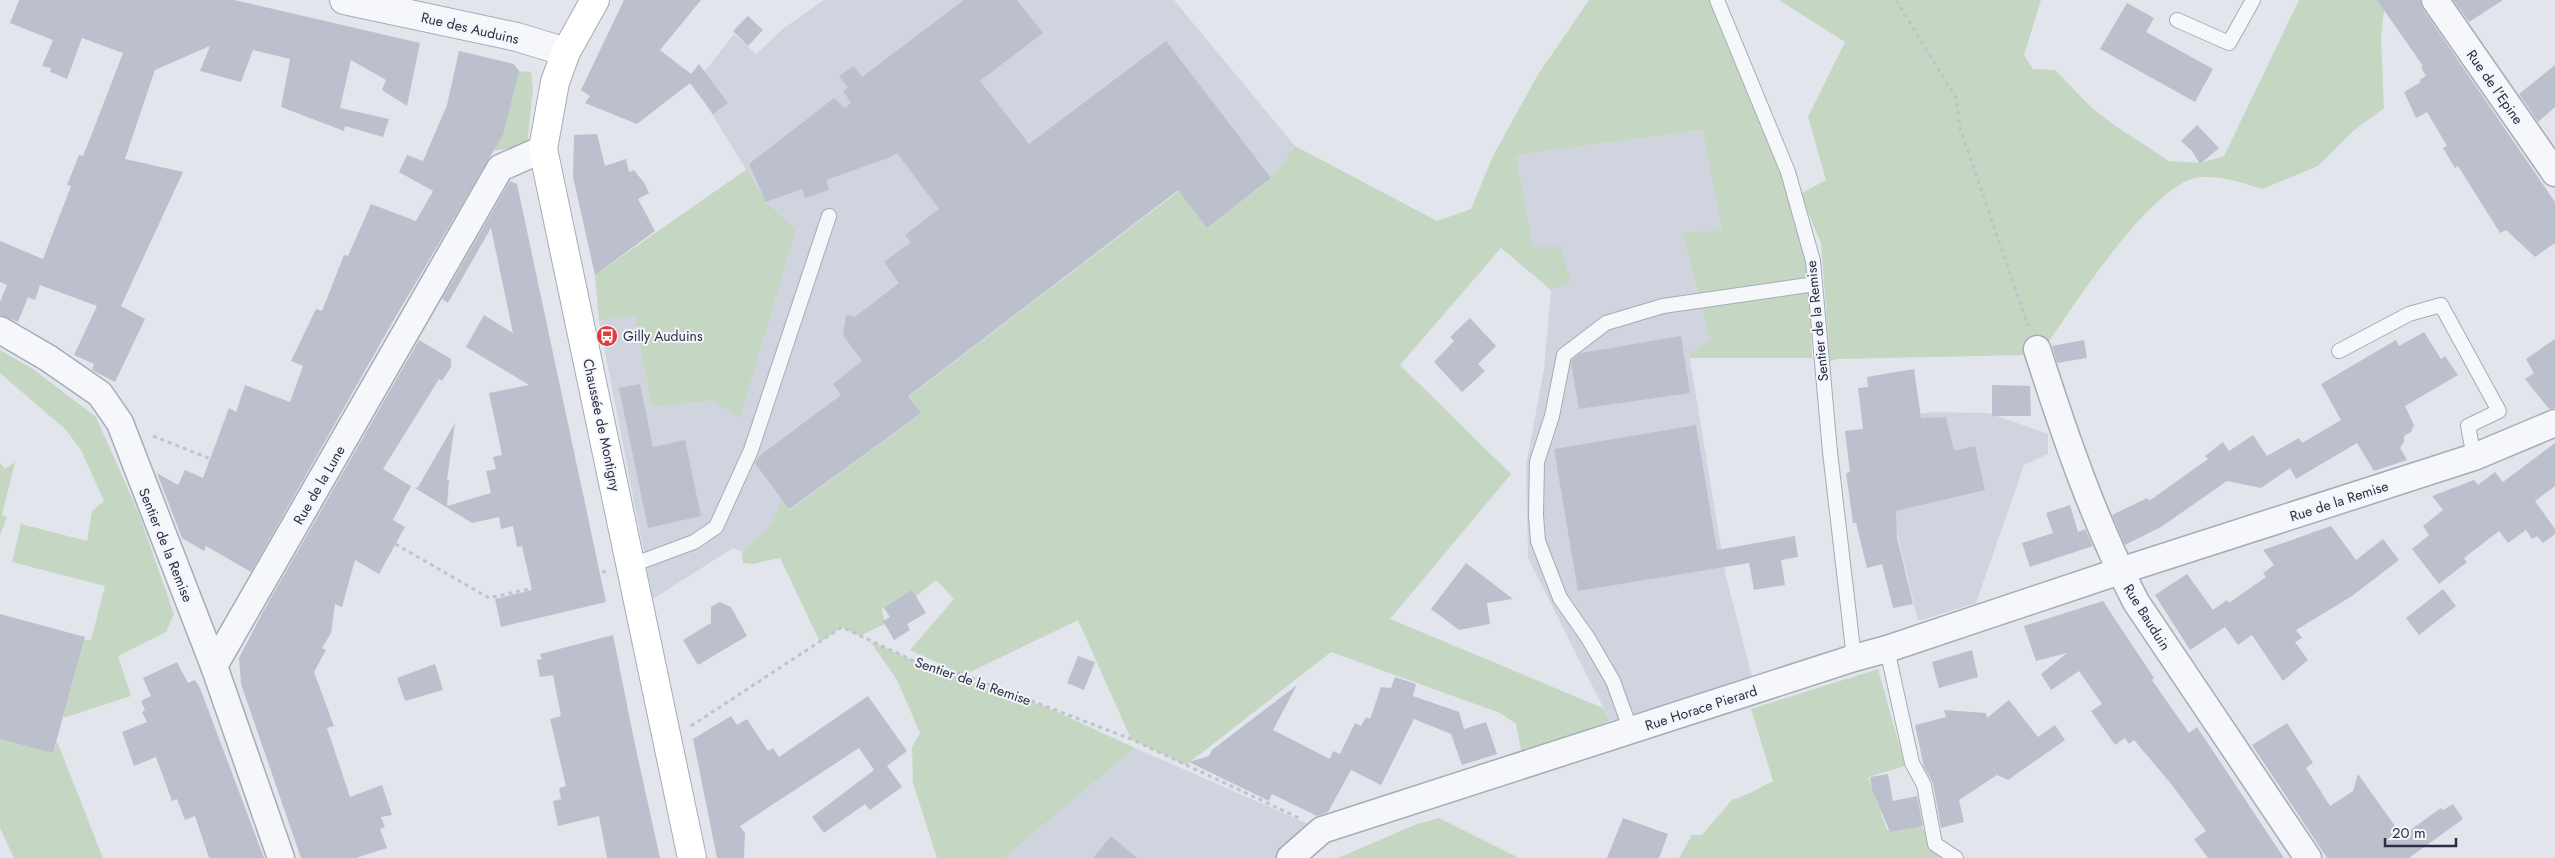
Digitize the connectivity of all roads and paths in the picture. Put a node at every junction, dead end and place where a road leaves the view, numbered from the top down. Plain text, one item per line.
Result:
1 (344, 0) edge
2 (596, 0) edge
3 (1718, 0) edge
4 (1896, 0) edge
5 (2253, 0) edge
6 (2435, 0) edge
7 (2177, 20) dead end
8 (566, 52) junction
9 (544, 149) junction
10 (2555, 173) edge
11 (829, 216) dead end
12 (1815, 284) junction
13 (0, 330) edge
14 (2037, 349) joint
15 (2339, 351) dead end
16 (120, 423) junction
17 (2555, 423) edge
18 (2474, 457) junction
19 (313, 496) junction
20 (632, 565) junction
21 (2120, 571) junction
22 (1887, 649) junction
23 (1854, 658) junction
24 (214, 666) junction
25 (1631, 732) junction
26 (668, 741) junction
27 (1322, 830) junction
28 (281, 858) edge
29 (692, 858) edge
30 (1290, 858) edge
31 (1956, 858) edge
32 (2308, 858) edge

1 - 8 street, Rue des Auduins
2 - 8 main road, Chaussée de Montigny
3 - 12 lane, Sentier de la Remise
4 - 14 path
5 - 7 lane
6 - 10 street, Rue de l'Epine
8 - 9 main road, Chaussée de Montigny
9 - 19 street, Rue de la Lune
9 - 20 main road, Chaussée de Montigny
11 - 20 lane
12 - 23 lane, Sentier de la Remise
12 - 25 lane
13 - 16 street, Sentier de la Remise
14 - 21 street, Rue Bauduin
15 - 18 lane
16 - 19 path
16 - 24 street, Sentier de la Remise
17 - 18 street, Rue de la Remise
18 - 21 street, Rue de la Remise
19 - 20 path
19 - 24 street, Rue de la Lune
20 - 26 main road, Chaussée de Montigny
21 - 22 street, Rue Horace Pierard
21 - 32 street, Rue Bauduin
22 - 23 street, Rue Horace Pierard
22 - 31 lane
23 - 25 street, Rue Horace Pierard
24 - 28 street
25 - 27 street, Rue Horace Pierard
26 - 27 path, Sentier de la Remise
26 - 29 main road, Chaussée de Montigny
27 - 30 street, Rue Horace Pierard

